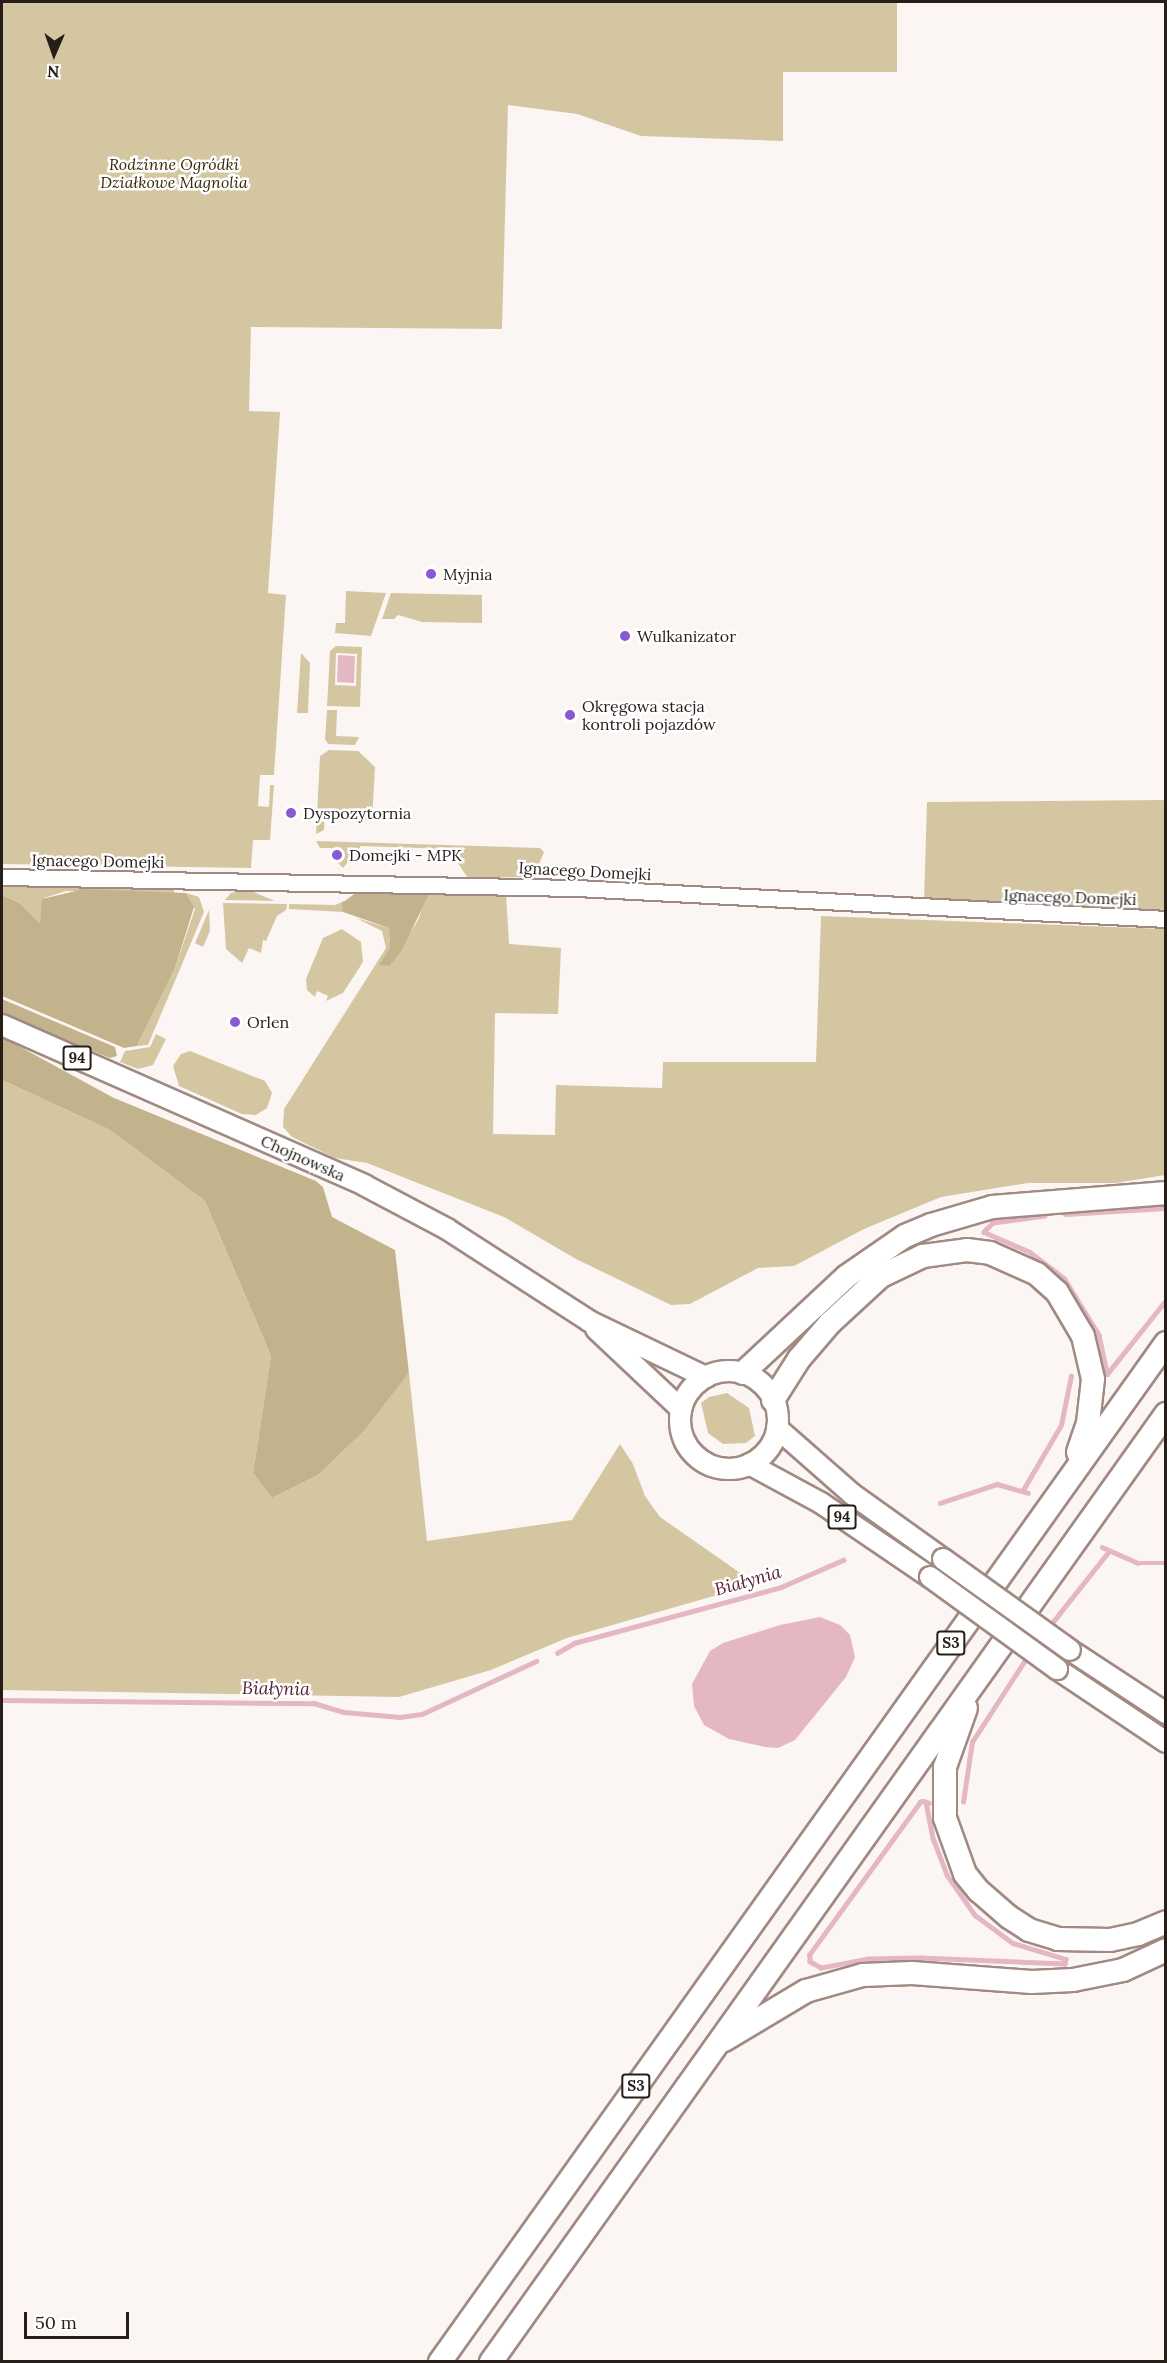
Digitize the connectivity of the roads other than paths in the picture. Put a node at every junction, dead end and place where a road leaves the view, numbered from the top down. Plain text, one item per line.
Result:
1 (2, 877) edge
2 (1166, 919) edge
3 (2, 1025) edge
4 (1166, 1193) edge
5 (589, 1321) junction
6 (1166, 1343) edge
7 (743, 1373) junction
8 (706, 1377) junction
9 (773, 1400) junction
10 (681, 1409) junction
11 (1166, 1414) edge
12 (777, 1428) junction
13 (749, 1464) junction
14 (1071, 1475) junction
15 (983, 1671) junction
16 (1166, 1713) edge
17 (1166, 1742) edge
18 (1166, 1922) edge
19 (1166, 1950) edge
20 (713, 2048) junction
21 (440, 2361) edge
22 (491, 2361) edge

1 - 2 street, Ignacego Domejki
3 - 5 main road, Chojnowska / 94
4 - 7 highway
5 - 8 main road, Chojnowska / 94
5 - 10 main road, Chojnowska / 94
6 - 14 highway, S3
7 - 8 main road
7 - 9 main road
8 - 10 main road
9 - 12 main road
9 - 14 highway
10 - 13 main road
11 - 15 highway, S3
12 - 13 main road
12 - 16 main road, 94, bridge
13 - 17 main road, 94, bridge
14 - 21 highway, S3
15 - 18 highway
15 - 20 highway, S3
19 - 20 highway
20 - 22 highway, S3

